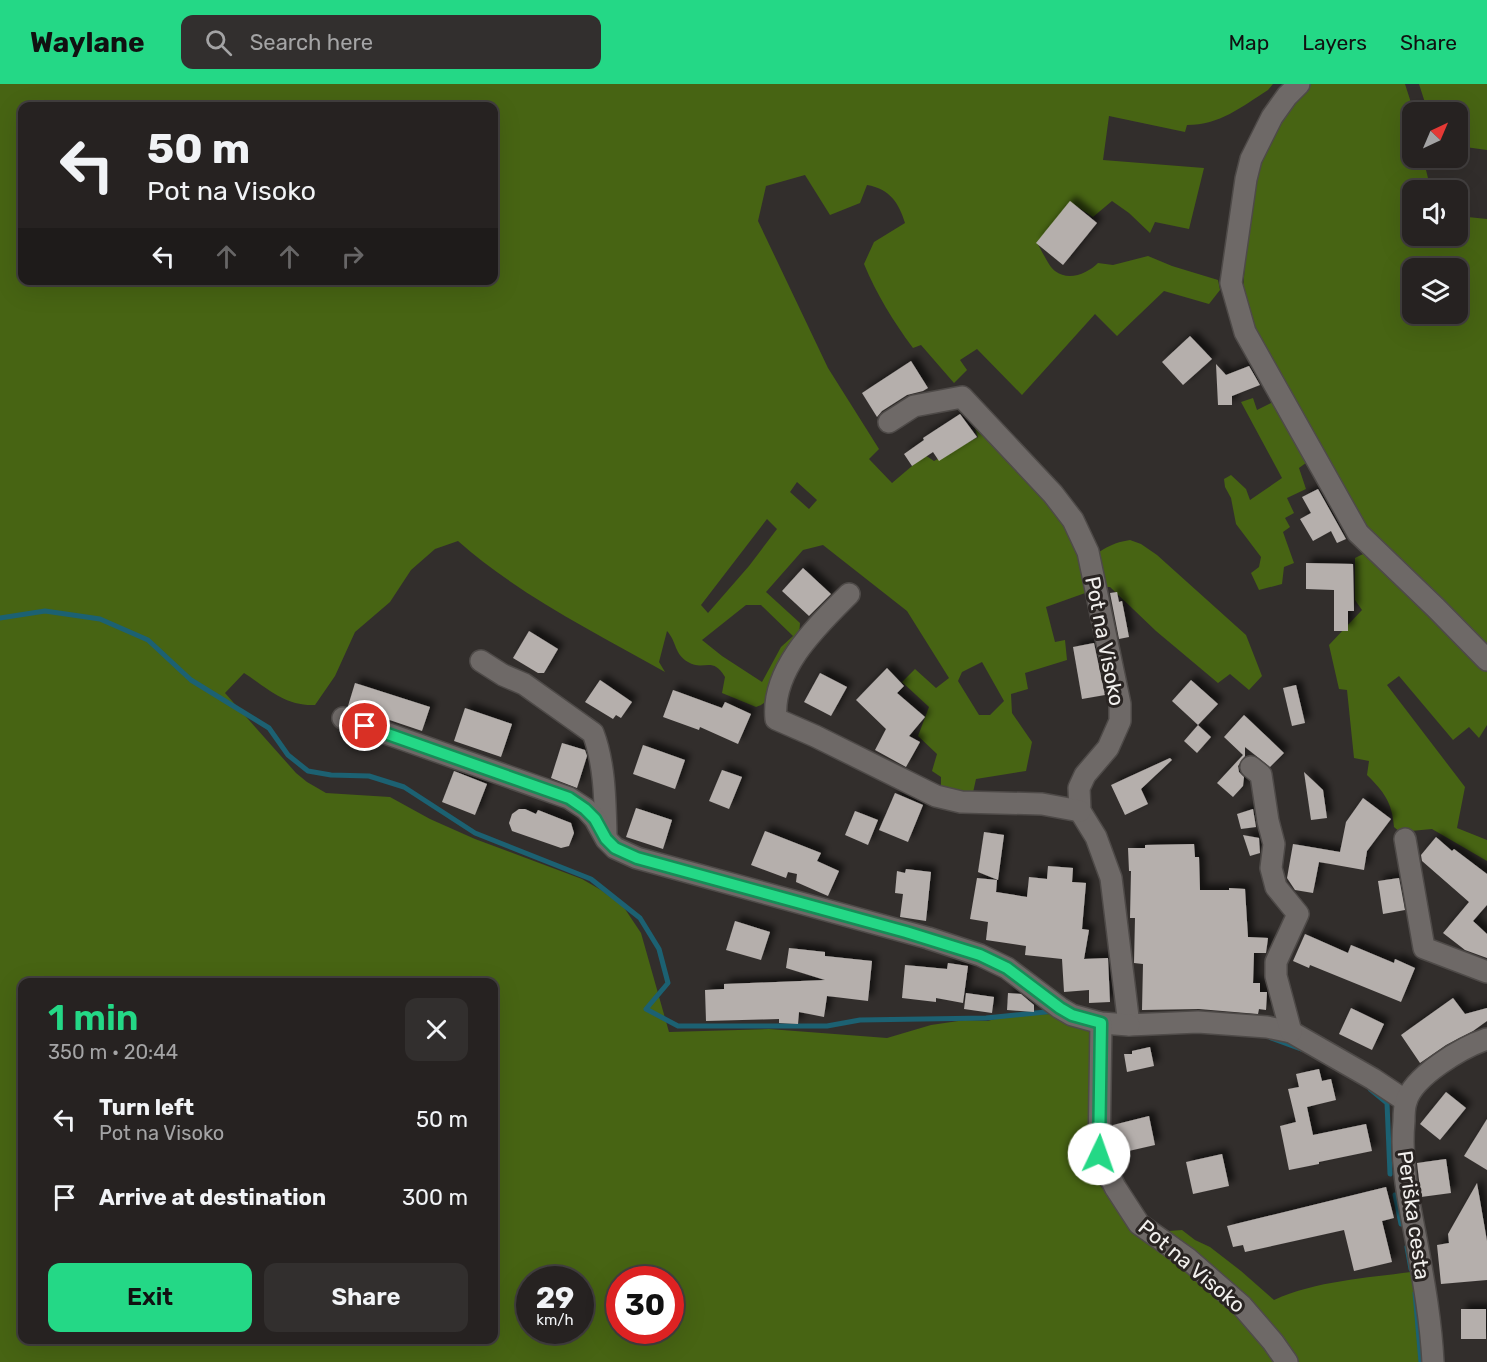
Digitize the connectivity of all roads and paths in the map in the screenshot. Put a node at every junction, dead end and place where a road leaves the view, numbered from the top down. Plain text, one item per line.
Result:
1 (1299, 84) edge
2 (889, 422) dead end
3 (849, 594) dead end
4 (1487, 660) edge
5 (481, 661) dead end
6 (343, 718) dead end
7 (1251, 767) dead end
8 (1080, 812) junction
9 (606, 839) junction
10 (1405, 839) dead end
11 (1487, 972) edge
12 (1101, 1023) junction
13 (1129, 1025) junction
14 (1291, 1032) junction
15 (1487, 1039) edge
16 (1406, 1101) junction
17 (1287, 1362) edge
18 (1432, 1362) edge

1 - 4 street
2 - 8 street, Pot na Visoko
3 - 8 street
5 - 9 street
6 - 9 street
7 - 14 street
8 - 13 street
9 - 12 street
10 - 11 street
12 - 13 street
12 - 17 street, Pot na Visoko
13 - 14 street
14 - 16 street
15 - 16 street, Periška cesta
16 - 18 street, Periška cesta

